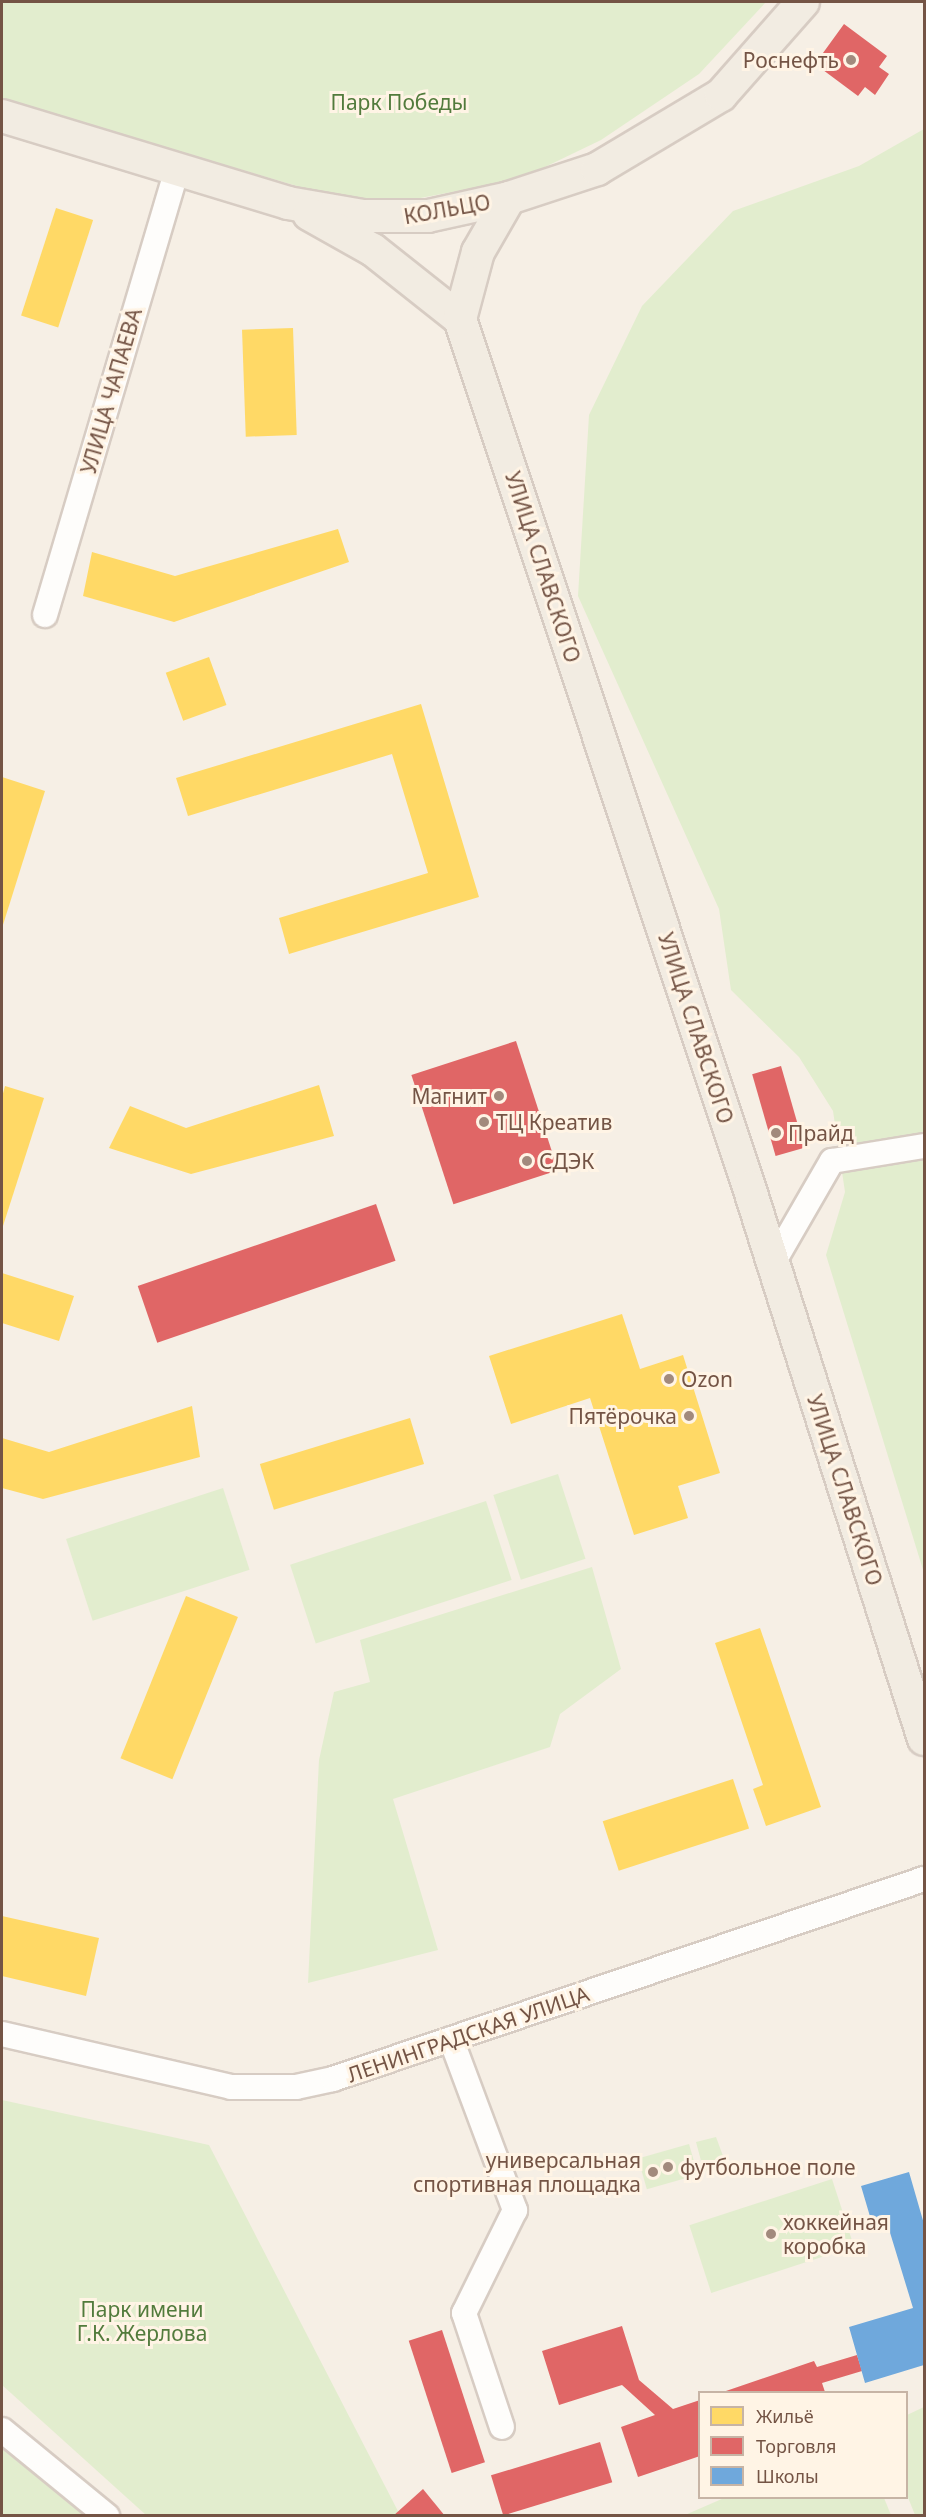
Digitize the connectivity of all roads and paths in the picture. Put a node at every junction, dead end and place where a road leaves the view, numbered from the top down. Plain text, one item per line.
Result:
1 (803, 2) edge
2 (2, 116) edge
3 (178, 167) junction
4 (510, 198) junction
5 (288, 203) junction
6 (460, 319) junction
7 (45, 615) dead end
8 (924, 1146) edge
9 (773, 1263) junction
10 (924, 1739) edge
11 (924, 1879) edge
12 (2, 2034) edge
13 (451, 2039) junction
14 (501, 2427) dead end
15 (2, 2430) edge
16 (107, 2516) edge

1 - 4 main road, КОЛЬЦО
2 - 3 main road, КОЛЬЦО
3 - 5 main road, КОЛЬЦО
3 - 7 street, УЛИЦА ЧАПАЕВА
4 - 5 main road, КОЛЬЦО
4 - 6 main road
5 - 6 main road
6 - 9 main road, УЛИЦА СЛАВСКОГО
8 - 9 street
9 - 10 main road, УЛИЦА СЛАВСКОГО
11 - 13 street, ЛЕНИНГРАДСКАЯ УЛИЦА
12 - 13 street, ЛЕНИНГРАДСКАЯ УЛИЦА
13 - 14 street
15 - 16 street

